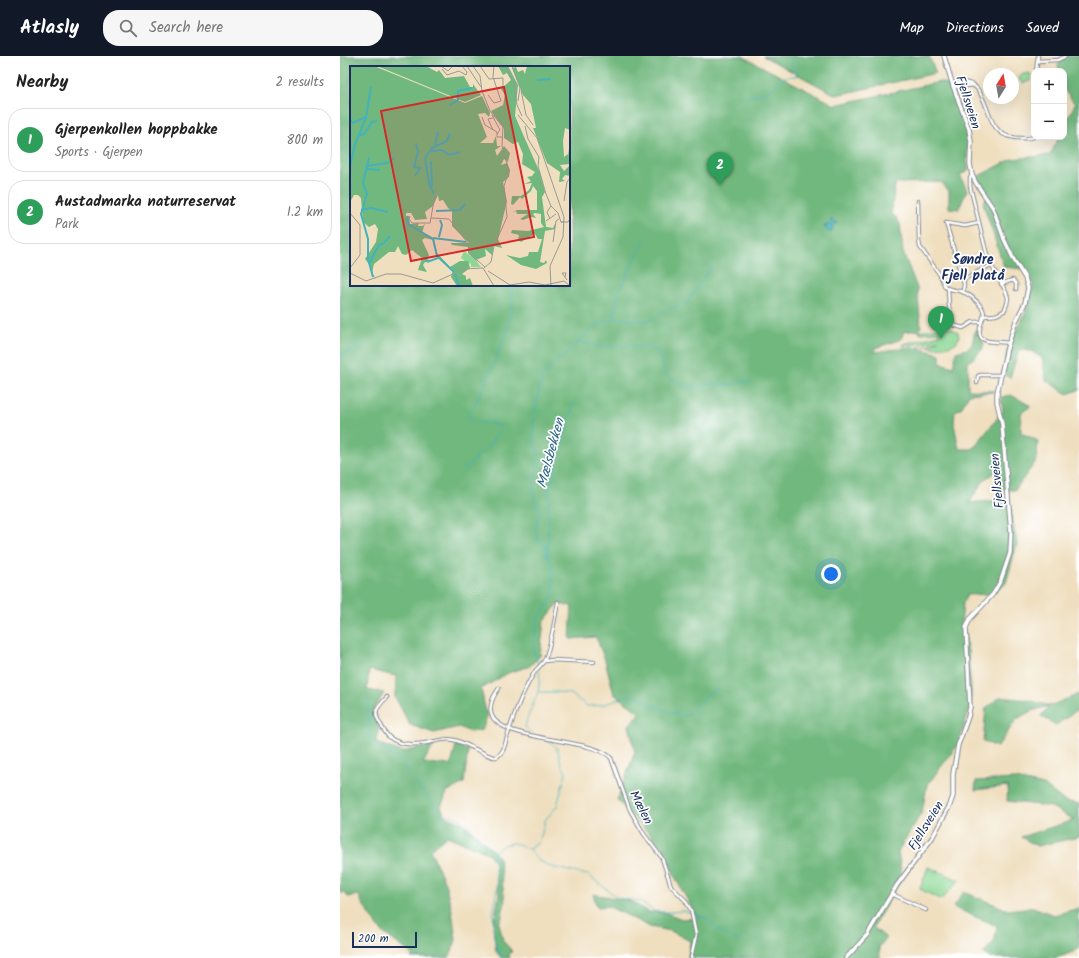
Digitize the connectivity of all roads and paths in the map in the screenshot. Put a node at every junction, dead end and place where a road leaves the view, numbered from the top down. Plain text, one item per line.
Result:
1 (944, 56) edge
2 (1038, 56) edge
3 (1066, 56) edge
4 (1037, 61) junction
5 (1036, 68) edge
6 (953, 86) junction
7 (1031, 137) edge
8 (972, 175) junction
9 (918, 201) dead end
10 (979, 223) junction
11 (991, 265) junction
12 (962, 280) junction
13 (1001, 284) junction
14 (948, 289) junction
15 (1016, 289) dead end
16 (963, 292) junction
17 (984, 316) junction
18 (981, 322) junction
19 (1008, 343) junction
20 (1000, 375) junction
21 (977, 383) dead end
22 (558, 602) dead end
23 (544, 662) junction
24 (594, 662) dead end
25 (499, 688) dead end
26 (387, 697) dead end
27 (509, 730) junction
28 (892, 893) junction
29 (926, 910) dead end
30 (691, 958) edge
31 (846, 958) edge

1 - 6 main road, Fjellsveien
2 - 4 street
3 - 4 street
4 - 5 street
6 - 7 street
6 - 8 main road, Fjellsveien
8 - 10 street
8 - 19 main road, Fjellsveien
9 - 14 street
10 - 11 street
10 - 12 street
11 - 12 street
11 - 13 street
12 - 16 street
13 - 15 street
13 - 17 street
14 - 16 street
14 - 18 street
16 - 17 street
17 - 18 street
18 - 19 street
19 - 20 main road, Fjellsveien
20 - 21 street
20 - 28 main road, Fjellsveien
22 - 23 street
23 - 24 street
23 - 27 street
25 - 27 street
26 - 27 street
27 - 30 street, Mælen
28 - 29 street
28 - 31 main road, Fjellsveien

